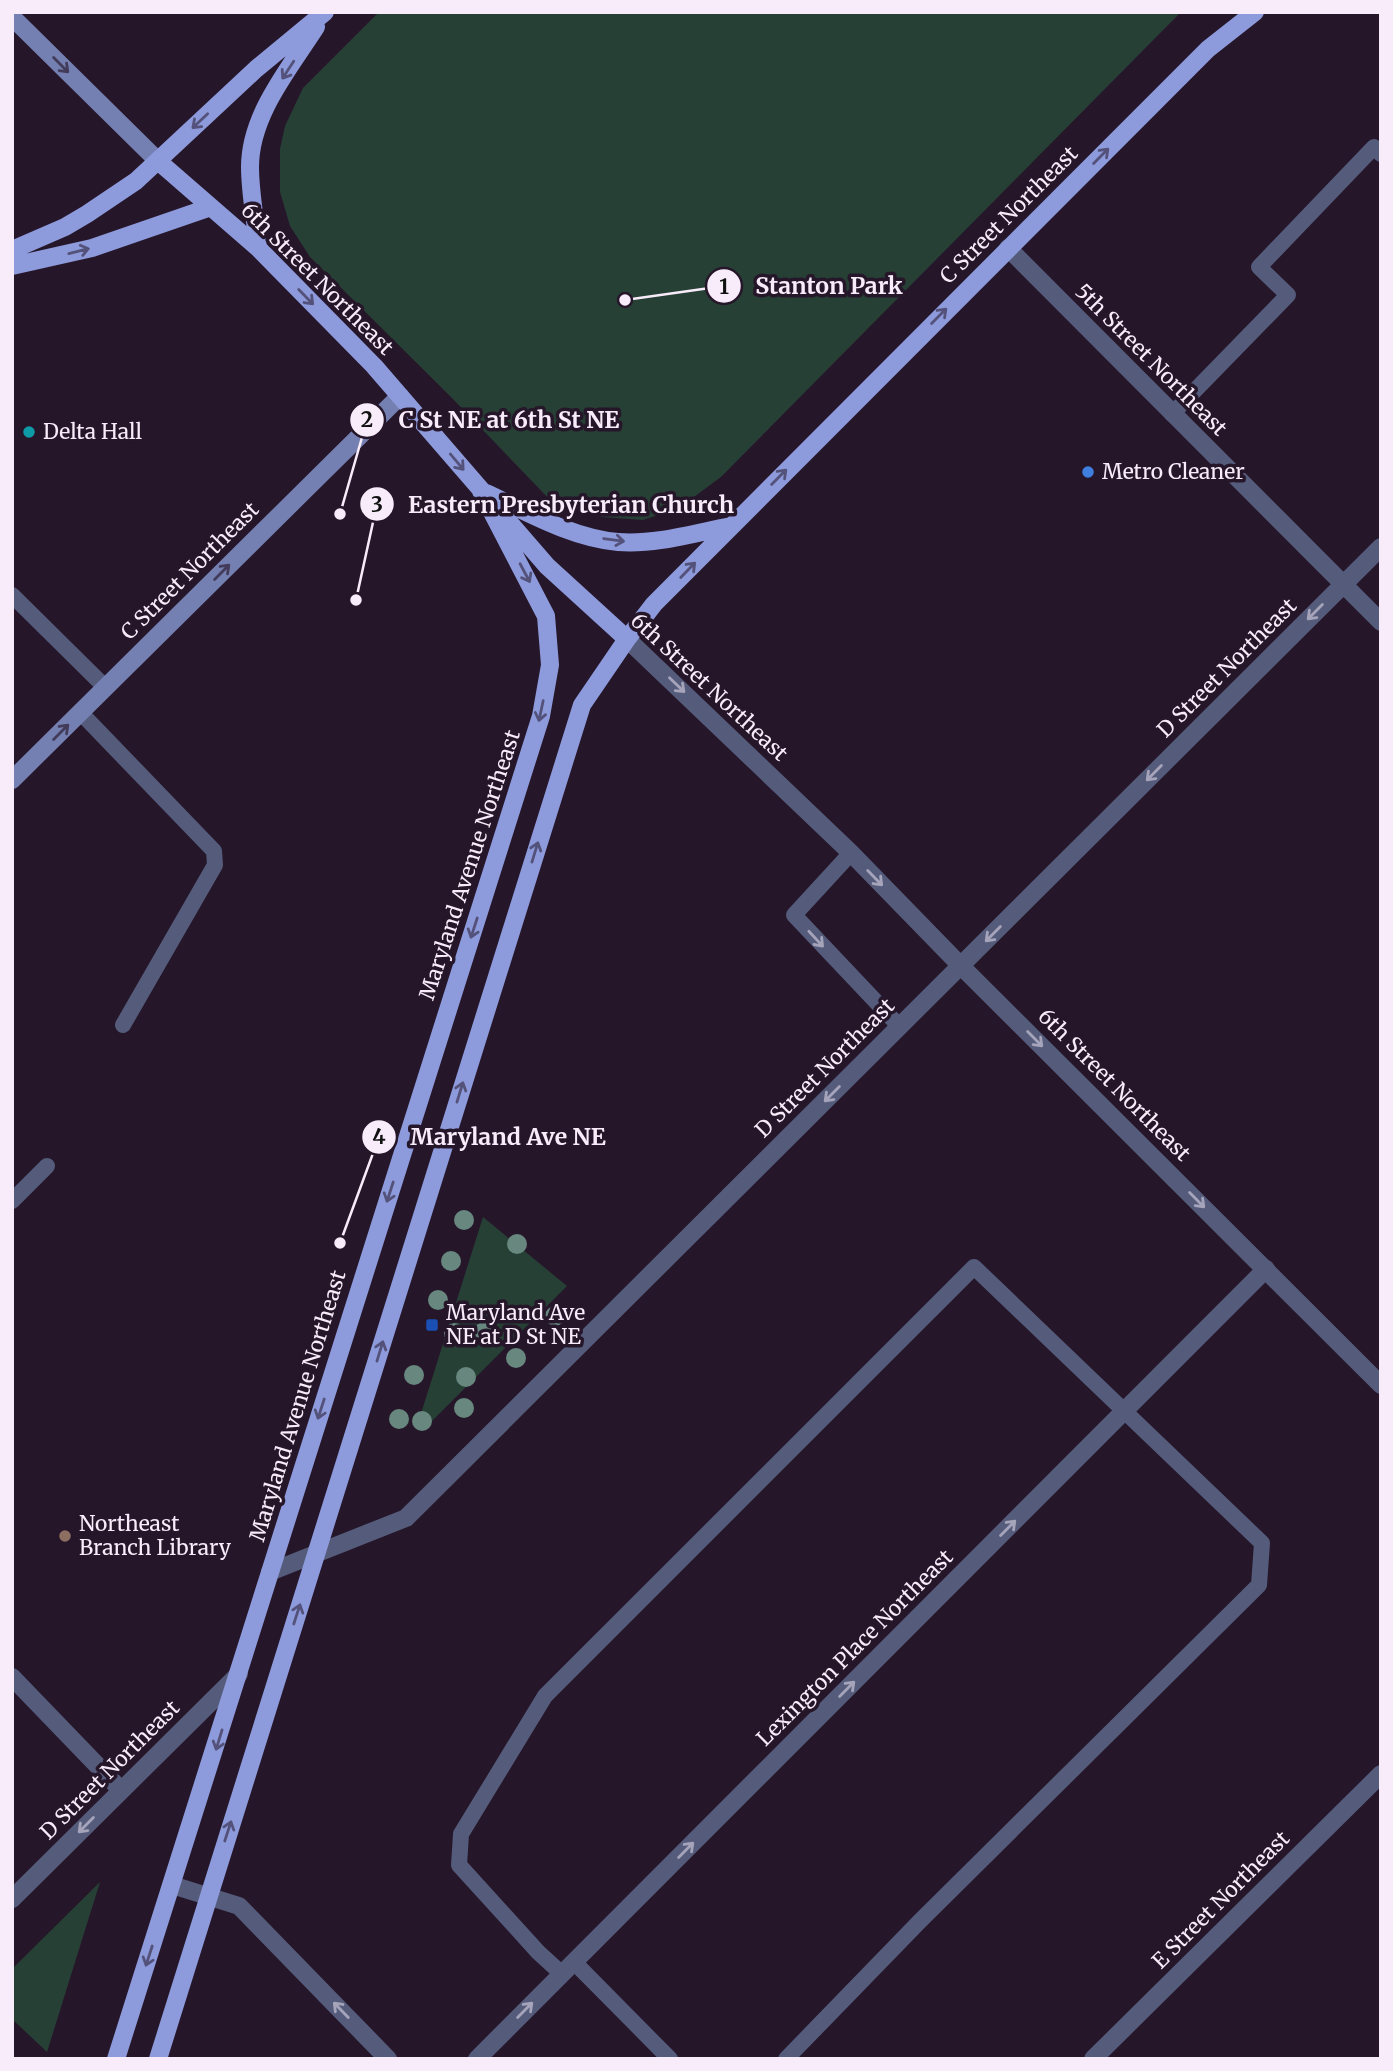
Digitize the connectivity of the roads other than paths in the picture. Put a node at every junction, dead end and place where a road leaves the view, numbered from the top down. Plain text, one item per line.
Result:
1 (325, 12) edge
2 (1233, 12) edge
3 (1255, 12) edge
4 (12, 17) edge
5 (1208, 49) junction
6 (1381, 154) edge
7 (158, 162) junction
8 (211, 207) junction
9 (258, 248) junction
10 (1008, 248) junction
11 (12, 250) edge
12 (12, 266) edge
13 (400, 396) junction
14 (1172, 414) junction
15 (481, 491) junction
16 (731, 526) junction
17 (1381, 547) edge
18 (1343, 584) junction
19 (12, 595) edge
20 (1381, 622) edge
21 (627, 639) junction
22 (105, 688) junction
23 (80, 712) junction
24 (12, 780) edge
25 (851, 853) junction
26 (961, 966) junction
27 (123, 1025) dead end
28 (899, 1026) junction
29 (47, 1166) dead end
30 (12, 1200) edge
31 (1266, 1269) junction
32 (1381, 1385) edge
33 (1124, 1412) junction
34 (316, 1553) junction
35 (270, 1572) junction
36 (239, 1674) junction
37 (12, 1677) edge
38 (1381, 1774) edge
39 (121, 1790) junction
40 (172, 1885) junction
41 (209, 1896) junction
42 (12, 1899) edge
43 (568, 1968) junction
44 (116, 2059) edge
45 (158, 2059) edge
46 (388, 2059) edge
47 (477, 2059) edge
48 (670, 2059) edge
49 (786, 2059) edge
50 (1093, 2059) edge

1 -> 7 main road
1 -> 9 main road
2 - 5 main road
3 - 5 main road, C Street Northeast
4 -> 7 main road, 6th Street Northeast
10 -> 5 main road, C Street Northeast
6 - 14 lane
7 - 8 main road, 6th Street Northeast
7 - 11 main road
8 - 9 main road, 6th Street Northeast
12 -> 8 main road
9 -> 13 main road, 6th Street Northeast
10 - 14 street, 5th Street Northeast
16 -> 10 main road, C Street Northeast
13 -> 15 main road, 6th Street Northeast
22 -> 13 main road, C Street Northeast
14 - 18 street, 5th Street Northeast
15 -> 16 main road
15 - 21 main road, 6th Street Northeast
15 -> 35 main road, Maryland Avenue Northeast
21 -> 16 main road, C Street Northeast
17 - 18 street, D Street Northeast
18 - 20 street, 5th Street Northeast
18 -> 26 street, D Street Northeast
19 - 22 lane
21 -> 25 street, 6th Street Northeast
34 -> 21 main road
22 - 23 main road, C Street Northeast
24 -> 23 main road, C Street Northeast
23 - 27 lane
25 -> 26 street, 6th Street Northeast
25 -> 28 lane
26 - 28 street, D Street Northeast
26 -> 31 street, 6th Street Northeast
28 -> 34 street, D Street Northeast
29 - 30 lane
31 - 32 street, 6th Street Northeast
31 - 33 street, Lexington Place Northeast
43 -> 33 street, Lexington Place Northeast
33 - 43 lane
33 - 49 lane
34 - 35 street, D Street Northeast
41 -> 34 main road
35 - 36 main road, Maryland Avenue Northeast
36 - 39 street, D Street Northeast
36 -> 40 main road, Maryland Avenue Northeast
37 - 39 street
38 - 50 street, E Street Northeast
39 -> 42 street, D Street Northeast
40 - 41 street
40 -> 44 main road, Maryland Avenue Northeast
41 - 45 main road
46 -> 41 street
47 -> 43 street, Lexington Place Northeast
43 - 48 lane

